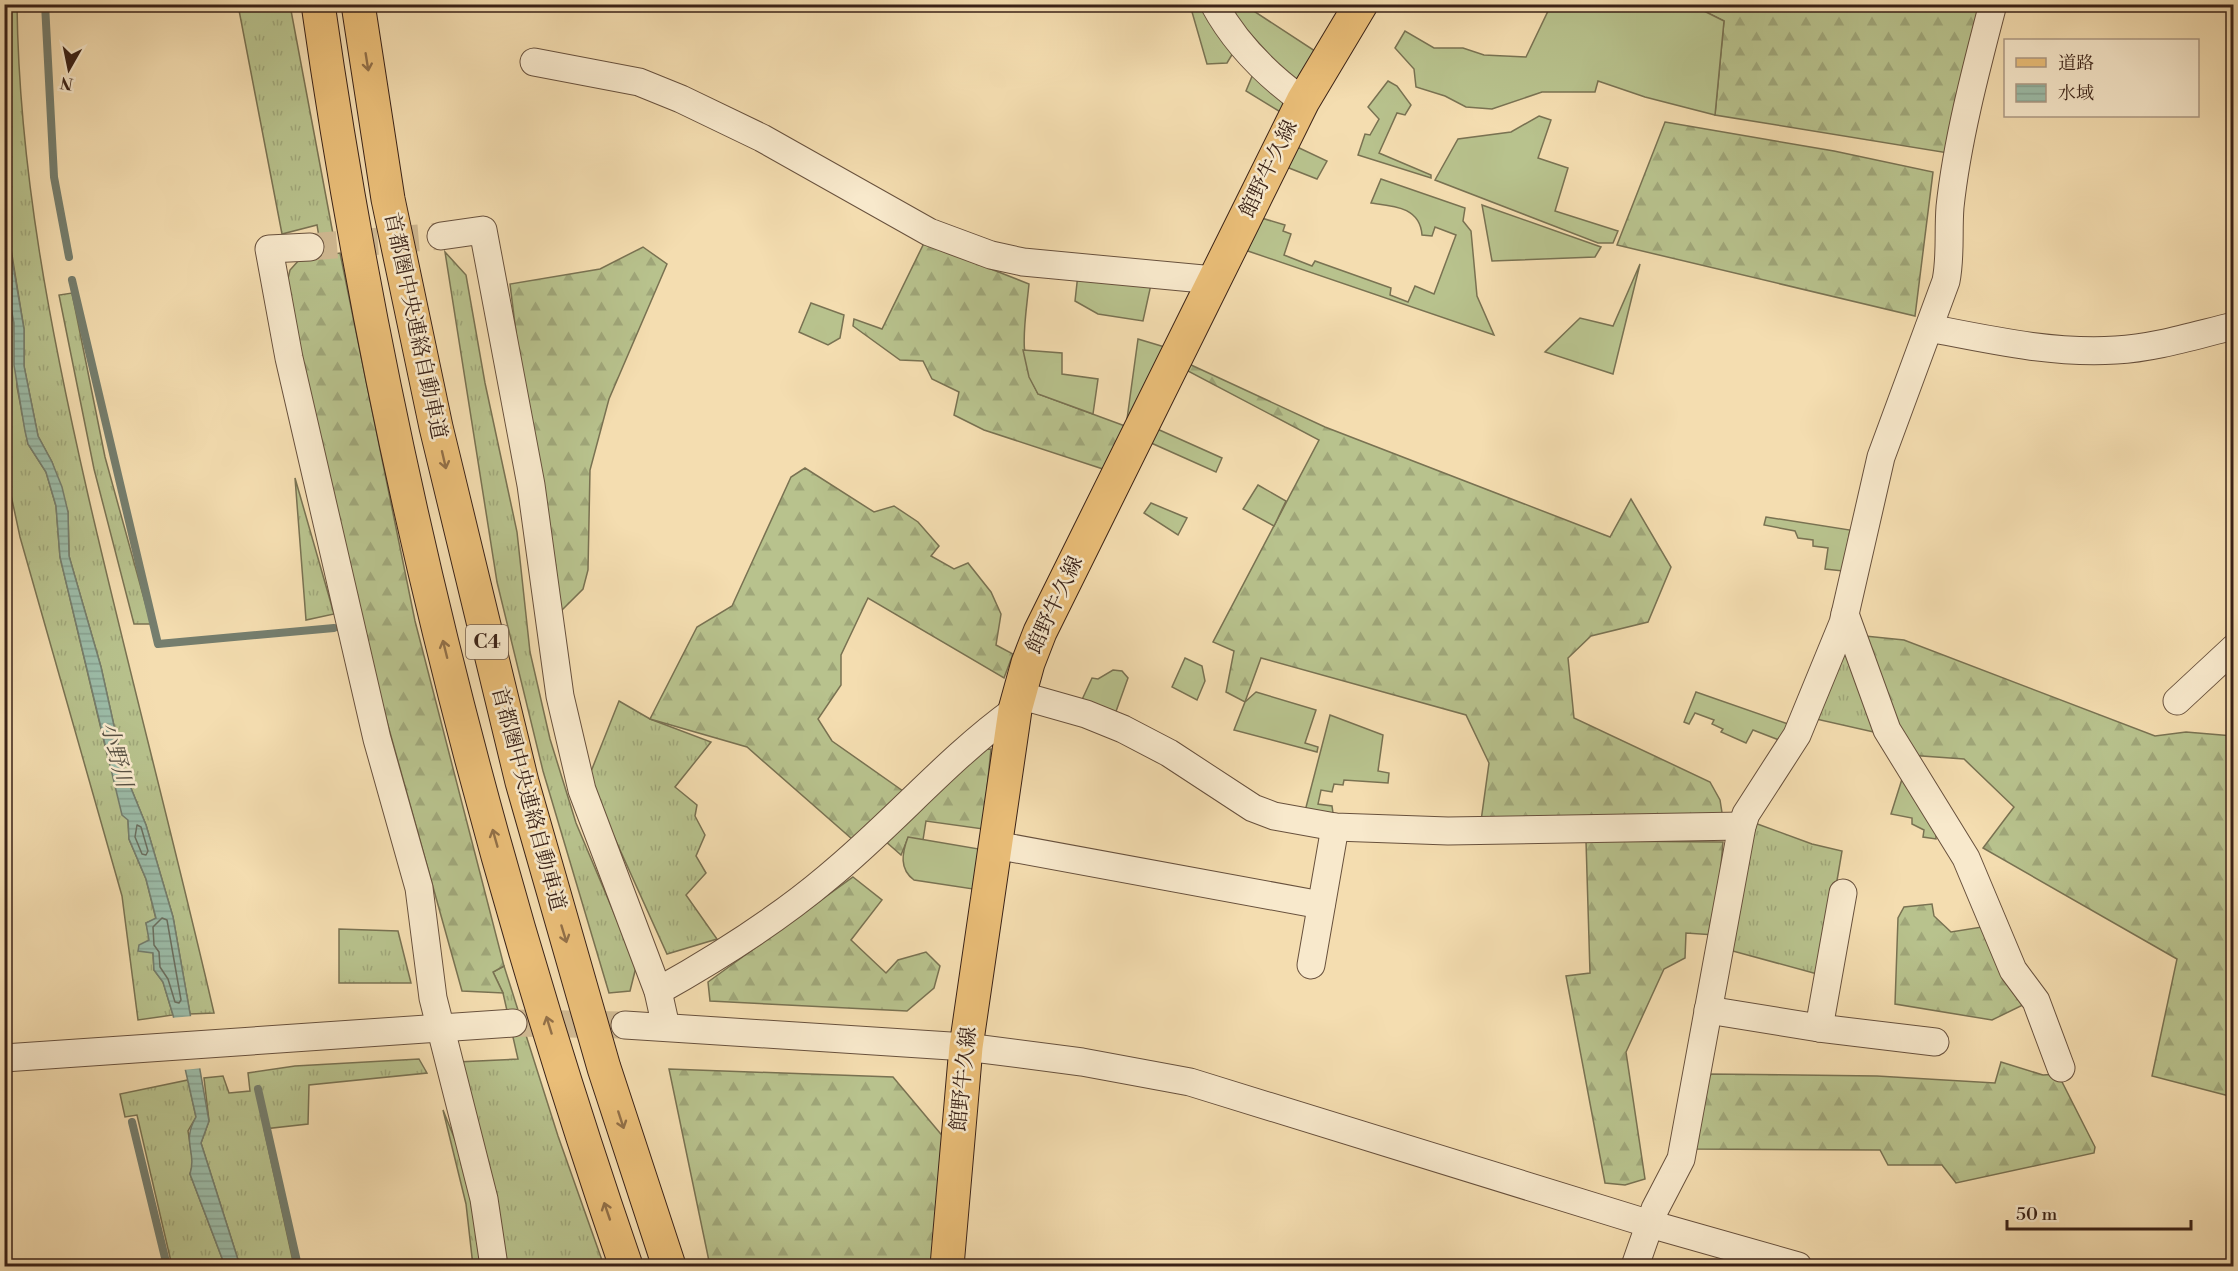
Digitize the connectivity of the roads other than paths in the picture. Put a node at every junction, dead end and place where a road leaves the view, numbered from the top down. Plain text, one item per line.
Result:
1 (318, 4) edge
2 (358, 4) edge
3 (1214, 4) edge
4 (1361, 4) edge
5 (1994, 4) edge
6 (534, 62) dead end
7 (1303, 101) junction
8 (441, 236) tunnel mouth
9 (310, 247) tunnel mouth
10 (1214, 280) junction
11 (2234, 326) edge
12 (1929, 328) junction
13 (1845, 614) junction
14 (2234, 648) edge
15 (2222, 671) edge
16 (2177, 701) dead end
17 (1017, 702) junction
18 (1742, 826) junction
19 (1335, 827) junction
20 (995, 845) junction
21 (1843, 893) dead end
22 (1321, 905) junction
23 (1311, 965) dead end
24 (658, 991) junction
25 (1708, 1010) junction
26 (513, 1023) tunnel mouth
27 (625, 1025) tunnel mouth
28 (439, 1027) junction
29 (666, 1027) junction
30 (1819, 1028) junction
31 (1935, 1042) dead end
32 (966, 1047) junction
33 (4, 1058) edge
34 (2061, 1068) dead end
35 (1650, 1224) junction
36 (494, 1266) edge
37 (626, 1266) edge
38 (669, 1266) edge
39 (947, 1266) edge
40 (1635, 1266) edge
41 (1798, 1266) edge

37 -> 1 main road, 首都圏中央連絡自動車道 / C4
2 -> 38 main road, 首都圏中央連絡自動車道 / C4
3 - 7 street
4 - 7 main road, 館野牛久線
5 - 12 street
6 - 10 street
7 - 10 main road, 館野牛久線
8 - 24 street
9 - 28 street
10 - 17 main road, 館野牛久線
11 - 12 street
12 - 13 street
13 - 18 street
13 - 34 street
14 - 15 street
15 - 16 street
17 - 19 street
17 - 20 main road, 館野牛久線
17 - 24 street
18 - 19 street
18 - 25 street
19 - 22 street
20 - 22 street
20 - 32 main road, 館野牛久線
21 - 30 street
22 - 23 street
24 - 29 street
25 - 30 street
25 - 35 street
26 - 28 street
27 - 29 street
28 - 33 street
28 - 36 street
29 - 32 street
30 - 31 street
32 - 35 street
32 - 39 main road, 館野牛久線
35 - 40 street
35 - 41 street

